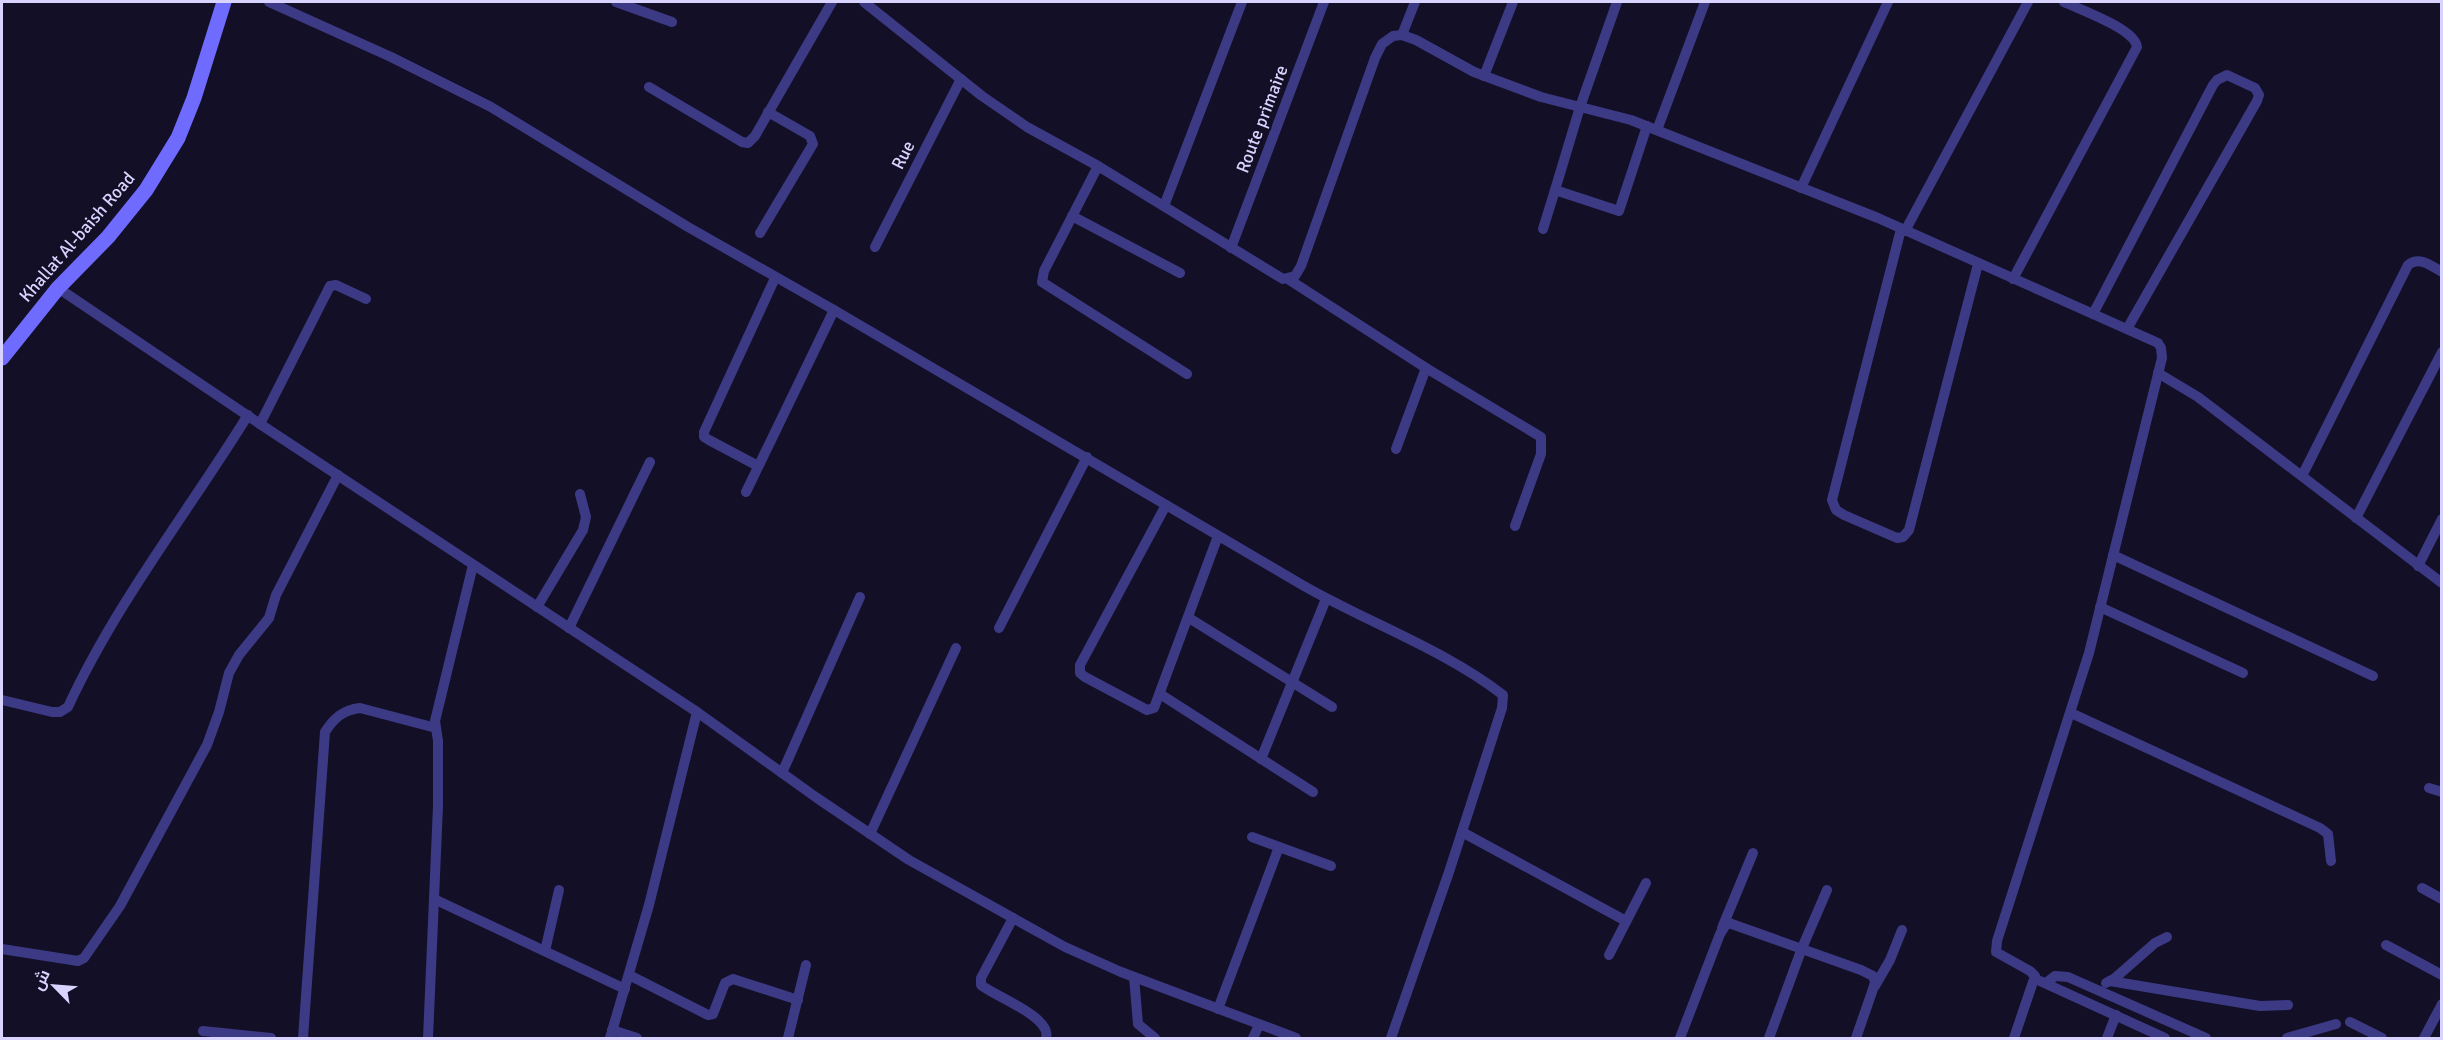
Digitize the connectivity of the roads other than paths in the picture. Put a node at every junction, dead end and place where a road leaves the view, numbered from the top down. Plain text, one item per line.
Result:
1 (224, 2) edge
2 (269, 2) edge
3 (616, 2) edge
4 (832, 2) edge
5 (864, 2) edge
6 (1242, 2) edge
7 (1324, 2) edge
8 (1415, 2) edge
9 (1513, 2) edge
10 (1617, 2) edge
11 (1705, 2) edge
12 (1888, 2) edge
13 (2028, 2) edge
14 (2064, 2) edge
15 (672, 22) dead end
16 (1402, 35) junction
17 (1484, 75) junction
18 (961, 79) junction
19 (648, 87) dead end
20 (1580, 107) junction
21 (768, 112) junction
22 (1652, 128) junction
23 (1098, 166) junction
24 (1801, 188) junction
25 (1555, 190) junction
26 (1164, 206) junction
27 (1072, 216) junction
28 (1543, 229) dead end
29 (1903, 230) junction
30 (760, 233) dead end
31 (875, 247) dead end
32 (1231, 248) junction
33 (1978, 264) junction
34 (2442, 272) edge
35 (1179, 273) dead end
36 (775, 278) junction
37 (1288, 279) junction
38 (2013, 279) junction
39 (58, 288) junction
40 (366, 299) dead end
41 (834, 310) junction
42 (2093, 314) junction
43 (2127, 329) junction
44 (2442, 352) edge
45 (2, 358) edge
46 (1426, 368) junction
47 (2158, 373) junction
48 (1187, 374) dead end
49 (248, 416) junction
50 (260, 424) junction
51 (1396, 449) dead end
52 (1087, 457) junction
53 (650, 462) dead end
54 (758, 466) junction
55 (338, 475) junction
56 (2302, 476) junction
57 (746, 492) dead end
58 (580, 494) dead end
59 (1166, 505) junction
60 (2356, 518) junction
61 (2442, 519) edge
62 (1515, 526) dead end
63 (1218, 536) junction
64 (2113, 555) junction
65 (473, 565) junction
66 (2418, 566) junction
67 (2442, 583) edge
68 (860, 597) dead end
69 (1326, 599) junction
70 (537, 607) junction
71 (2100, 607) junction
72 (1189, 618) junction
73 (569, 628) junction
74 (999, 628) dead end
75 (956, 648) dead end
76 (2243, 673) dead end
77 (2373, 676) dead end
78 (1292, 684) junction
79 (1160, 694) junction
80 (2, 700) edge
81 (1332, 707) dead end
82 (697, 712) junction
83 (2071, 713) junction
84 (436, 728) junction
85 (1261, 759) junction
86 (782, 773) junction
87 (2429, 788) dead end
88 (1313, 792) dead end
89 (2442, 792) edge
90 (1462, 831) junction
91 (870, 834) junction
92 (1252, 837) dead end
93 (1279, 847) junction
94 (1753, 853) dead end
95 (2331, 861) dead end
96 (1331, 866) dead end
97 (1646, 883) dead end
98 (2422, 888) dead end
99 (559, 890) dead end
100 (1827, 890) dead end
101 (434, 899) junction
102 (2442, 899) edge
103 (1013, 918) junction
104 (1626, 921) junction
105 (1902, 930) dead end
106 (1720, 934) junction
107 (2167, 937) dead end
108 (2386, 945) dead end
109 (1802, 948) junction
110 (2, 949) edge
111 (545, 951) junction
112 (1609, 955) dead end
113 (806, 965) dead end
114 (629, 975) junction
115 (2442, 975) edge
116 (1134, 977) junction
117 (2034, 978) junction
118 (2110, 981) junction
119 (2046, 983) junction
120 (2091, 986) junction
121 (625, 989) junction
122 (1873, 989) junction
123 (798, 1000) junction
124 (2442, 1004) edge
125 (2288, 1005) dead end
126 (1218, 1009) junction
127 (2116, 1015) junction
128 (2350, 1022) dead end
129 (1259, 1024) junction
130 (2336, 1024) dead end
131 (203, 1031) dead end
132 (611, 1034) edge
133 (235, 1037) edge
134 (272, 1038) edge
135 (303, 1038) edge
136 (428, 1038) edge
137 (637, 1038) edge
138 (788, 1038) edge
139 (1046, 1038) edge
140 (1155, 1038) edge
141 (1253, 1038) edge
142 (1296, 1038) edge
143 (1391, 1038) edge
144 (1680, 1038) edge
145 (1769, 1038) edge
146 (1856, 1038) edge
147 (2014, 1038) edge
148 (2107, 1038) edge
149 (2165, 1038) edge
150 (2206, 1038) edge
151 (2287, 1038) edge
152 (2382, 1038) edge
153 (2424, 1038) edge

1 - 39 street, Khallat Al-baish Road
2 - 36 street
3 - 15 street
4 - 21 street
5 - 18 street
6 - 26 street
7 - 32 street, Route primaire
8 - 16 street
9 - 17 street
10 - 20 street
11 - 22 street
12 - 24 street
13 - 29 street
14 - 38 street
16 - 17 street
16 - 37 street
17 - 20 street
18 - 23 street
18 - 31 street, Rue
19 - 21 street
20 - 22 street
20 - 25 street
21 - 30 street
22 - 24 street
22 - 25 street
23 - 26 street
23 - 27 street
24 - 29 street
25 - 28 street
26 - 32 street
27 - 35 street
27 - 48 street
29 - 33 street
29 - 33 street
32 - 37 street
33 - 38 street
34 - 56 street
36 - 41 street
36 - 54 street
37 - 46 street
38 - 42 street
39 - 45 street, Khallat Al-baish Road
39 - 49 street
40 - 50 street
41 - 52 street
41 - 54 street
42 - 43 street
42 - 43 street
43 - 47 street
44 - 60 street
46 - 51 street
46 - 62 street
47 - 56 street
47 - 64 street
49 - 50 street
49 - 80 street
50 - 55 street
52 - 59 street
52 - 74 street
53 - 73 street
54 - 57 street
55 - 65 street
55 - 110 street
56 - 60 street
58 - 70 street
59 - 63 street
59 - 79 street
60 - 66 street
61 - 66 street
63 - 69 street
63 - 72 street
64 - 71 street
64 - 77 street
65 - 70 street
65 - 84 street
66 - 67 street
68 - 86 street
69 - 78 street
69 - 90 street
70 - 73 street
71 - 76 street
71 - 83 street
72 - 78 street
72 - 79 street
73 - 82 street
75 - 91 street
78 - 81 street
78 - 85 street
79 - 85 street
82 - 86 street
82 - 114 street
83 - 95 street
83 - 117 street
84 - 101 street
84 - 135 street
85 - 88 street
86 - 91 street
87 - 89 street
90 - 104 street
90 - 143 street
91 - 103 street
92 - 93 street
93 - 96 street
93 - 126 street
94 - 106 street
97 - 104 street
98 - 102 street
99 - 111 street
100 - 109 street
101 - 111 street
101 - 136 street
103 - 116 street
103 - 139 street
104 - 112 street
105 - 122 street
106 - 109 street
106 - 144 street
107 - 118 street
108 - 115 street
109 - 122 street
109 - 145 street
111 - 121 street
113 - 123 street
114 - 121 street
114 - 123 street
116 - 126 street
116 - 140 street
117 - 119 street
117 - 147 street
118 - 120 street
118 - 125 street
119 - 120 street
119 - 127 street
120 - 150 street
121 - 132 street
122 - 146 street
123 - 138 street
124 - 153 street
126 - 129 street
127 - 148 street
127 - 149 street
128 - 152 street
129 - 141 street
129 - 142 street
130 - 151 street
131 - 133 street
132 - 137 street
133 - 134 street

